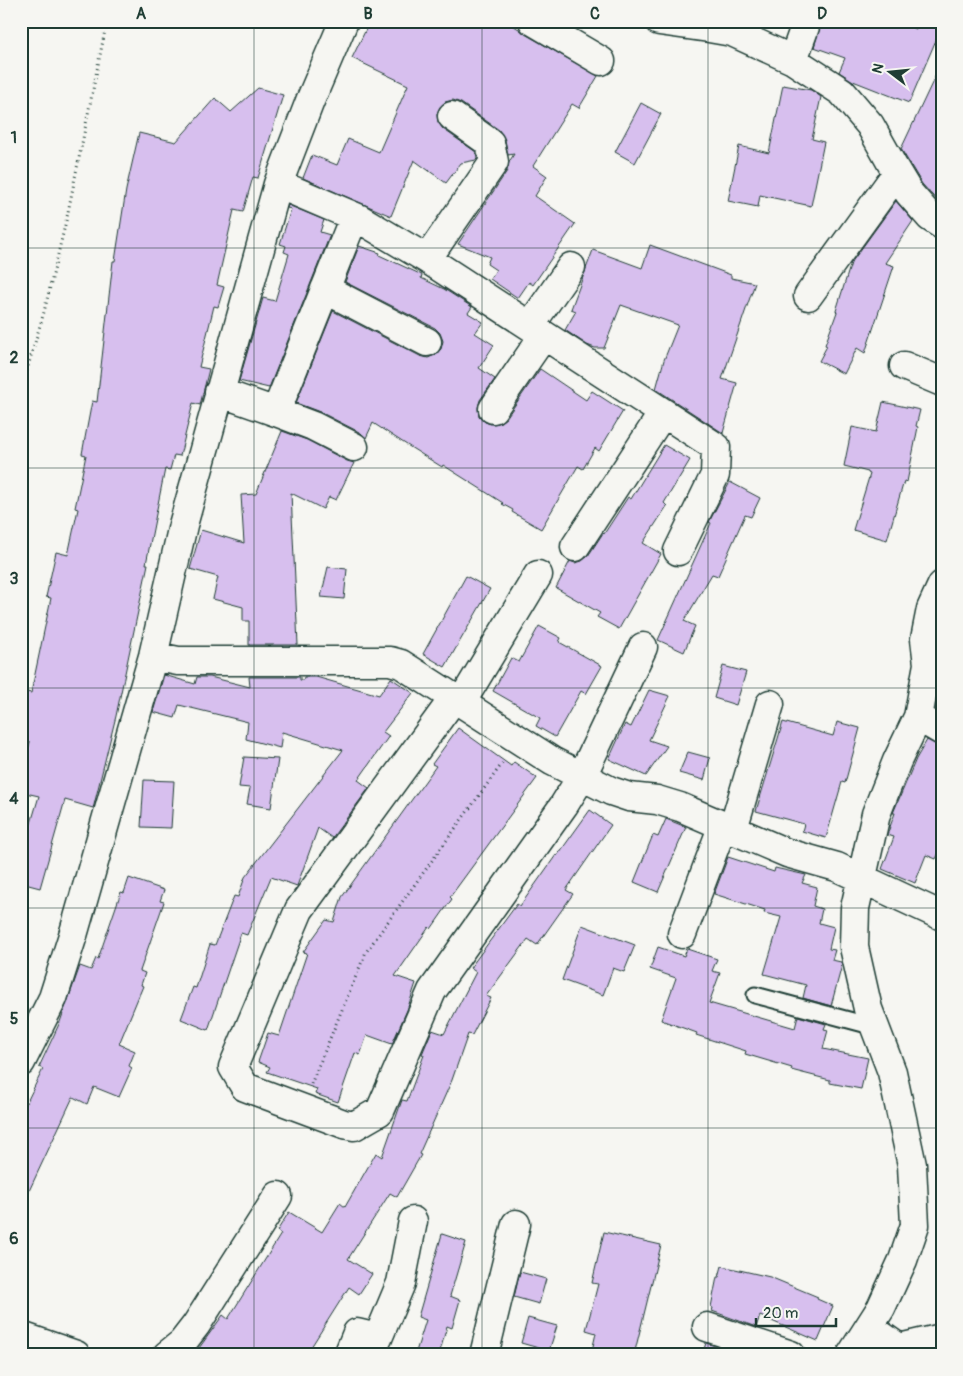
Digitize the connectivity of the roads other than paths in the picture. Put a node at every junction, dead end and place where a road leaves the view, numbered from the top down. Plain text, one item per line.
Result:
1 (344, 21) edge
2 (533, 21) edge
3 (659, 21) edge
4 (807, 21) edge
5 (793, 60) junction
6 (601, 61) dead end
7 (452, 116) dead end
8 (897, 173) junction
9 (278, 184) junction
10 (354, 217) junction
11 (942, 225) edge
12 (427, 259) junction
13 (570, 268) dead end
14 (325, 290) junction
15 (808, 296) dead end
16 (537, 330) junction
17 (427, 342) dead end
18 (904, 366) dead end
19 (942, 382) edge
20 (219, 392) junction
21 (493, 409) dead end
22 (276, 412) junction
23 (663, 413) junction
24 (354, 447) dead end
25 (575, 546) dead end
26 (678, 551) dead end
27 (538, 575) dead end
28 (942, 585) edge
29 (643, 648) dead end
30 (153, 656) junction
31 (458, 701) junction
32 (770, 704) dead end
33 (918, 717) junction
34 (942, 731) edge
35 (582, 776) junction
36 (728, 827) junction
37 (861, 879) junction
38 (942, 916) edge
39 (682, 934) dead end
40 (755, 995) dead end
41 (875, 1027) junction
42 (21, 1062) edge
43 (278, 1196) dead end
44 (413, 1221) dead end
45 (516, 1224) dead end
46 (707, 1326) dead end
47 (869, 1327) junction
48 (21, 1336) edge
49 (942, 1342) edge
50 (76, 1355) edge
51 (167, 1355) edge
52 (348, 1355) edge
53 (484, 1355) edge
54 (791, 1355) edge
55 (851, 1355) edge

1 - 9 street
2 - 6 street
3 - 5 street
4 - 5 street
5 - 8 street
7 - 12 street
8 - 11 street
8 - 15 street
9 - 10 street
9 - 20 street
10 - 12 street
10 - 14 street
12 - 16 street
13 - 16 street
14 - 17 street
14 - 22 street
16 - 21 street
16 - 23 street
18 - 19 street
20 - 22 street
20 - 30 street
22 - 24 street
23 - 25 street
23 - 26 street
27 - 31 street
28 - 33 street
29 - 35 street
30 - 31 street
30 - 42 street
31 - 35 street
31 - 35 street
32 - 36 street
33 - 34 street
33 - 37 street
35 - 36 street
36 - 37 street
36 - 39 street
37 - 38 street
37 - 41 street
40 - 41 lane
41 - 47 street
43 - 51 street
44 - 52 street
45 - 53 street
46 - 54 street
47 - 49 street
47 - 55 street
48 - 50 street

